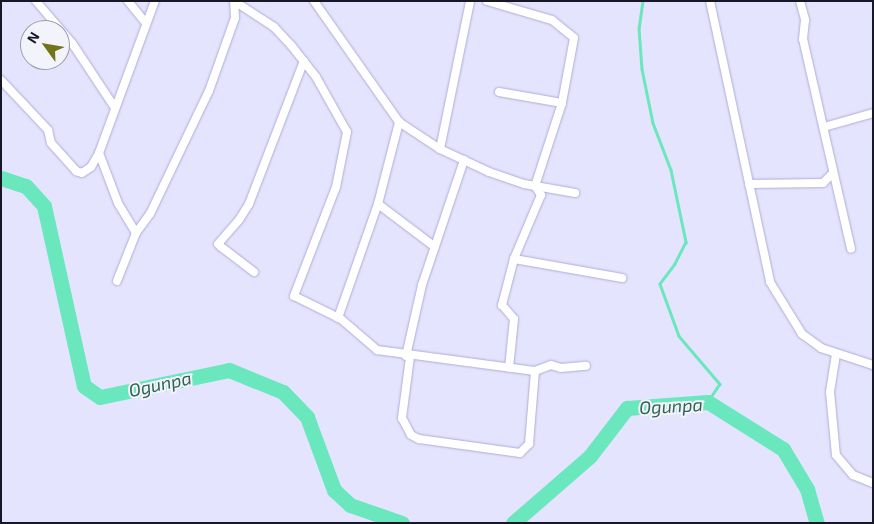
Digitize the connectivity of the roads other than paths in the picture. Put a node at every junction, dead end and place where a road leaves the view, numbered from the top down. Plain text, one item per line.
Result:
1 (36, 1) edge
2 (128, 1) edge
3 (155, 1) edge
4 (234, 1) edge
5 (314, 1) edge
6 (470, 1) edge
7 (487, 1) edge
8 (710, 1) edge
9 (800, 1) edge
10 (146, 23) junction
11 (304, 61) junction
12 (1, 80) edge
13 (499, 92) dead end
14 (562, 102) junction
15 (115, 108) junction
16 (873, 113) edge
17 (399, 122) junction
18 (824, 127) junction
19 (440, 149) junction
20 (99, 153) junction
21 (464, 160) junction
22 (832, 174) junction
23 (748, 184) junction
24 (535, 186) junction
25 (575, 193) dead end
26 (378, 204) junction
27 (136, 233) junction
28 (435, 247) junction
29 (851, 249) dead end
30 (514, 259) junction
31 (254, 272) dead end
32 (622, 278) dead end
33 (117, 281) dead end
34 (338, 318) junction
35 (836, 354) junction
36 (408, 357) junction
37 (873, 365) edge
38 (586, 366) dead end
39 (509, 368) junction
40 (534, 371) junction
41 (873, 483) edge

1 - 15 street
2 - 10 street
3 - 10 street
4 - 11 street
4 - 27 street
5 - 17 street
6 - 19 street
7 - 14 street
8 - 23 street
9 - 18 street
10 - 15 street
11 - 31 street
11 - 34 street
12 - 20 street
13 - 14 street
14 - 24 street
15 - 20 street
16 - 18 street
17 - 19 street
17 - 26 street
18 - 22 street
19 - 21 street
20 - 27 street
21 - 24 street
21 - 28 street
22 - 23 street
22 - 29 street
23 - 35 street
24 - 25 street
24 - 30 street
26 - 28 street
26 - 34 street
27 - 33 street
28 - 36 street
30 - 32 street
30 - 39 street
34 - 36 street
35 - 37 street
35 - 41 street
36 - 39 street
36 - 40 street
38 - 40 street
39 - 40 street

